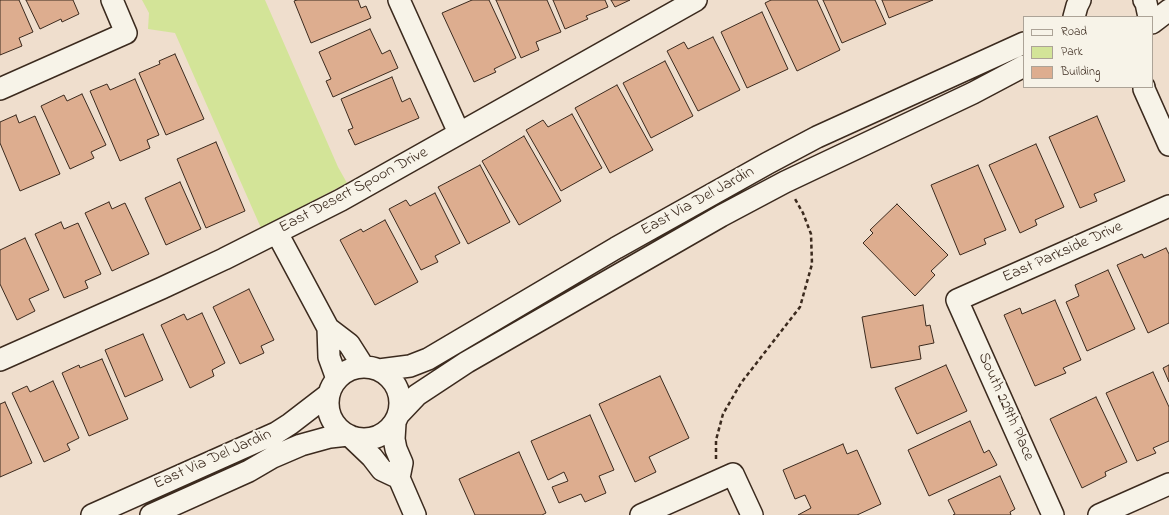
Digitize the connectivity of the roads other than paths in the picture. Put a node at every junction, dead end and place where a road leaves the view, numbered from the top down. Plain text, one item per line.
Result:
1 (112, 0) edge
2 (399, 0) edge
3 (696, 0) edge
4 (1144, 0) edge
5 (1169, 10) edge
6 (1149, 16) edge
7 (1153, 22) edge
8 (1023, 43) edge
9 (1023, 67) edge
10 (1143, 88) edge
11 (0, 89) edge
12 (459, 133) junction
13 (1169, 145) edge
14 (1169, 206) edge
15 (277, 233) junction
16 (957, 300) joint
17 (328, 328) junction
18 (0, 360) edge
19 (371, 368) junction
20 (333, 387) junction
21 (397, 418) junction
22 (349, 436) junction
23 (399, 478) junction
24 (1169, 484) edge
25 (92, 515) edge
26 (151, 515) edge
27 (415, 515) edge
28 (641, 515) edge
29 (752, 515) edge
30 (1053, 515) edge
31 (1099, 515) edge

1 - 11 street
2 - 12 street
3 - 12 street, East Desert Spoon Drive
4 - 6 street
5 - 7 street
8 - 19 street, East Via Del Jardin
9 - 21 street, East Via Del Jardin
10 - 13 street
12 - 15 street, East Desert Spoon Drive
14 - 16 street, East Parkside Drive
15 - 17 street
15 - 18 street, East Desert Spoon Drive
16 - 30 street, South 229th Place
17 - 19 street
17 - 20 street
19 - 20 street
19 - 21 street
20 - 22 street
20 - 25 street, East Via Del Jardin
21 - 22 street
21 - 23 street
22 - 23 street
22 - 26 street, East Via Del Jardin
23 - 27 street
24 - 31 street
28 - 29 street

